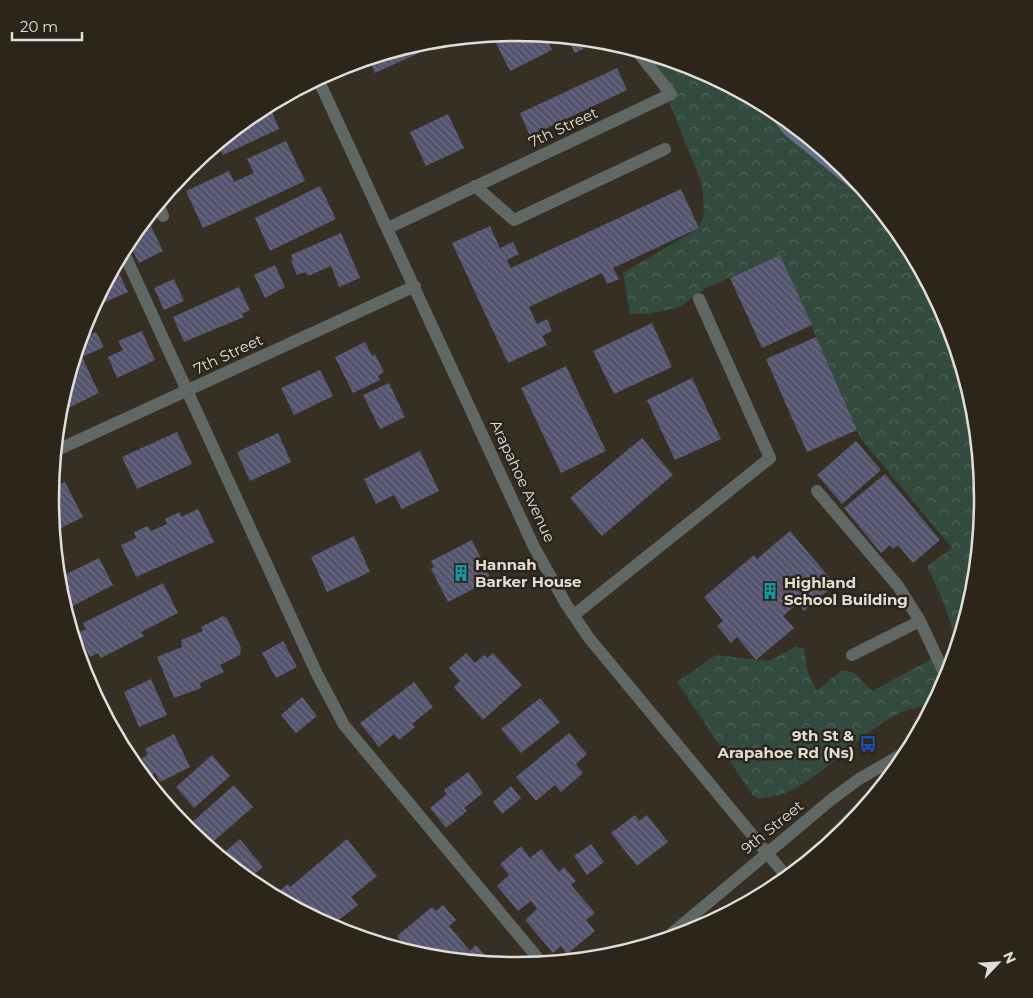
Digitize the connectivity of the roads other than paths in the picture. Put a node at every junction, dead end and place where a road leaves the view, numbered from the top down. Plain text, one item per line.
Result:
1 (645, 60) edge
2 (321, 85) edge
3 (665, 149) dead end
4 (475, 186) junction
5 (388, 228) junction
6 (126, 260) edge
7 (415, 286) junction
8 (699, 299) dead end
9 (188, 391) junction
10 (62, 448) edge
11 (817, 491) dead end
12 (574, 615) junction
13 (920, 621) junction
14 (852, 655) dead end
15 (942, 667) edge
16 (892, 760) edge
17 (766, 852) junction
18 (782, 871) edge
19 (691, 922) edge
20 (536, 956) edge

1 - 4 street, 7th Street
2 - 5 street, Arapahoe Avenue
3 - 4 street
4 - 5 street, 7th Street
5 - 7 street, Arapahoe Avenue
6 - 9 street
7 - 9 street, 7th Street
7 - 12 street, Arapahoe Avenue
8 - 12 street
9 - 10 street, 7th Street
9 - 20 street
11 - 13 street
12 - 17 street, Arapahoe Avenue
13 - 14 street
13 - 15 street
16 - 17 street, 9th Street
17 - 18 street, Arapahoe Avenue
17 - 19 street, 9th Street

